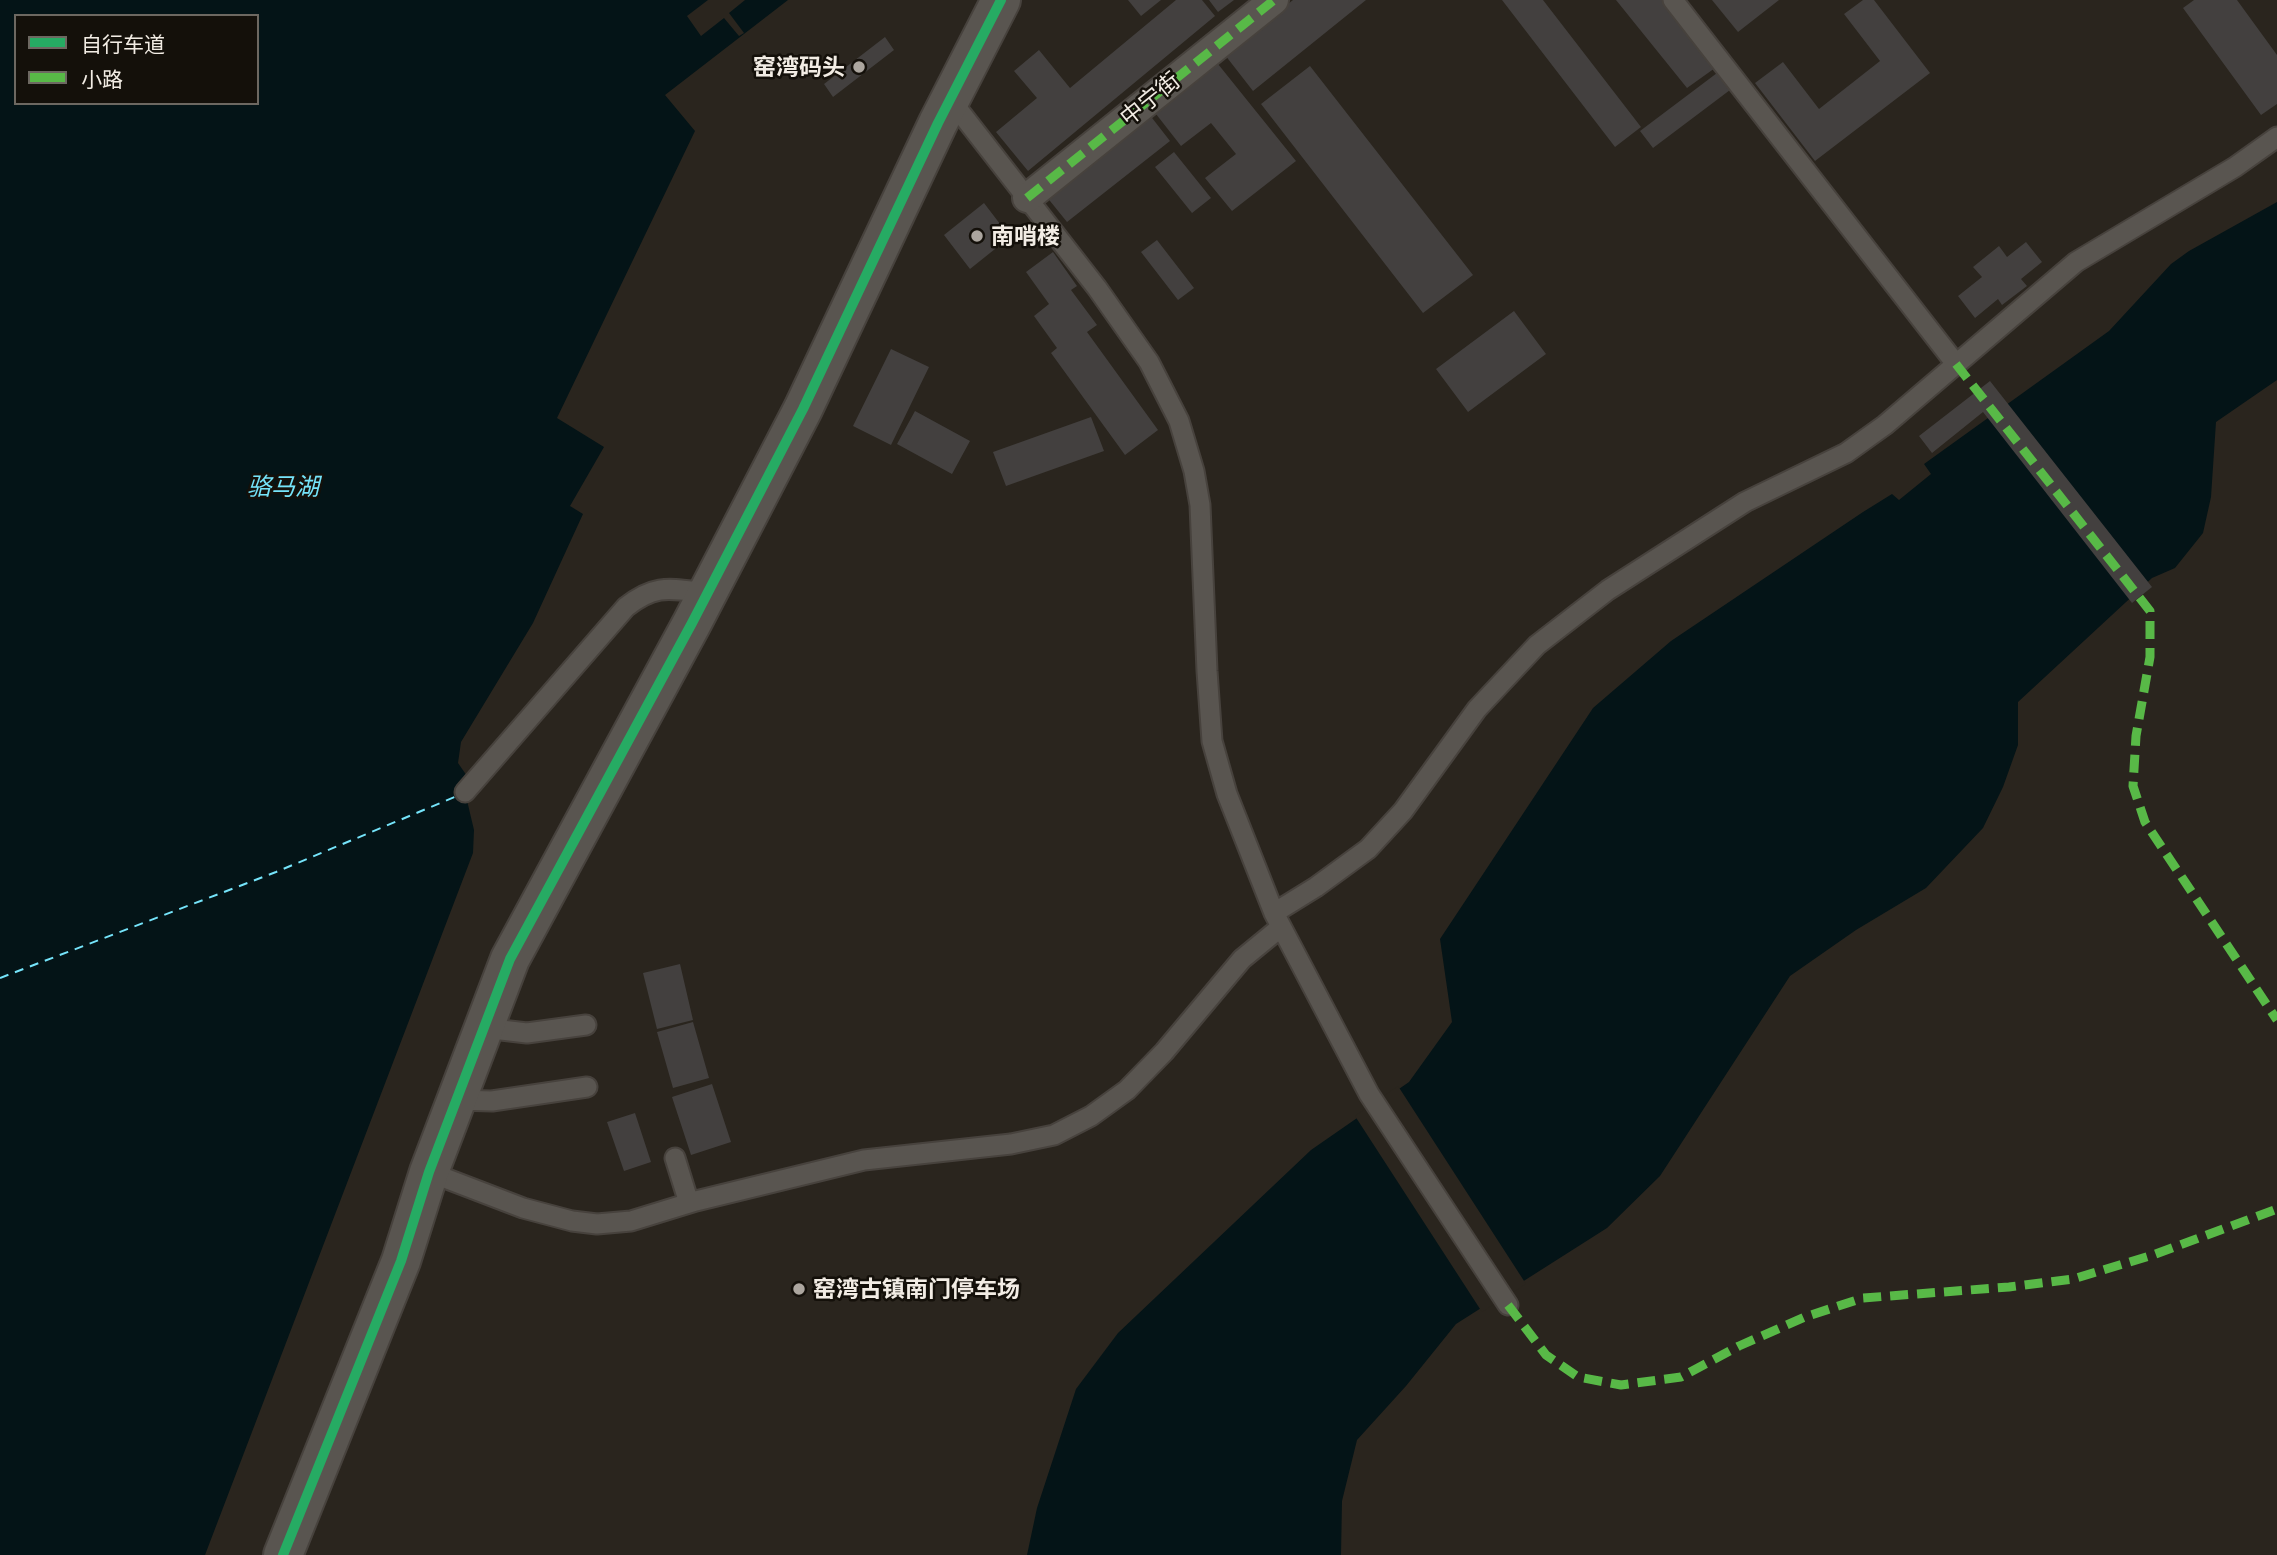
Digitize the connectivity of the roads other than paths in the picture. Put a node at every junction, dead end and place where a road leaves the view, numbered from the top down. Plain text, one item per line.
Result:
1 (1001, 0) edge
2 (1274, 0) edge
3 (1673, 0) edge
4 (950, 99) junction
5 (2277, 137) edge
6 (1027, 198) junction
7 (1956, 364) junction
8 (707, 593) junction
9 (465, 792) dead end
10 (1278, 920) junction
11 (586, 1025) dead end
12 (484, 1028) junction
13 (587, 1087) dead end
14 (456, 1100) junction
15 (675, 1158) dead end
16 (429, 1172) junction
17 (689, 1203) junction
18 (1508, 1305) dead end
19 (283, 1555) edge

1 - 4 street
2 - 6 street, 中宁街
3 - 7 lane
4 - 6 lane
4 - 8 street
5 - 7 lane
6 - 10 lane
7 - 10 lane
8 - 9 lane
8 - 12 street
10 - 17 lane
10 - 18 lane
11 - 12 lane
12 - 14 street
13 - 14 lane
14 - 16 street
15 - 17 lane
16 - 17 lane
16 - 19 street

